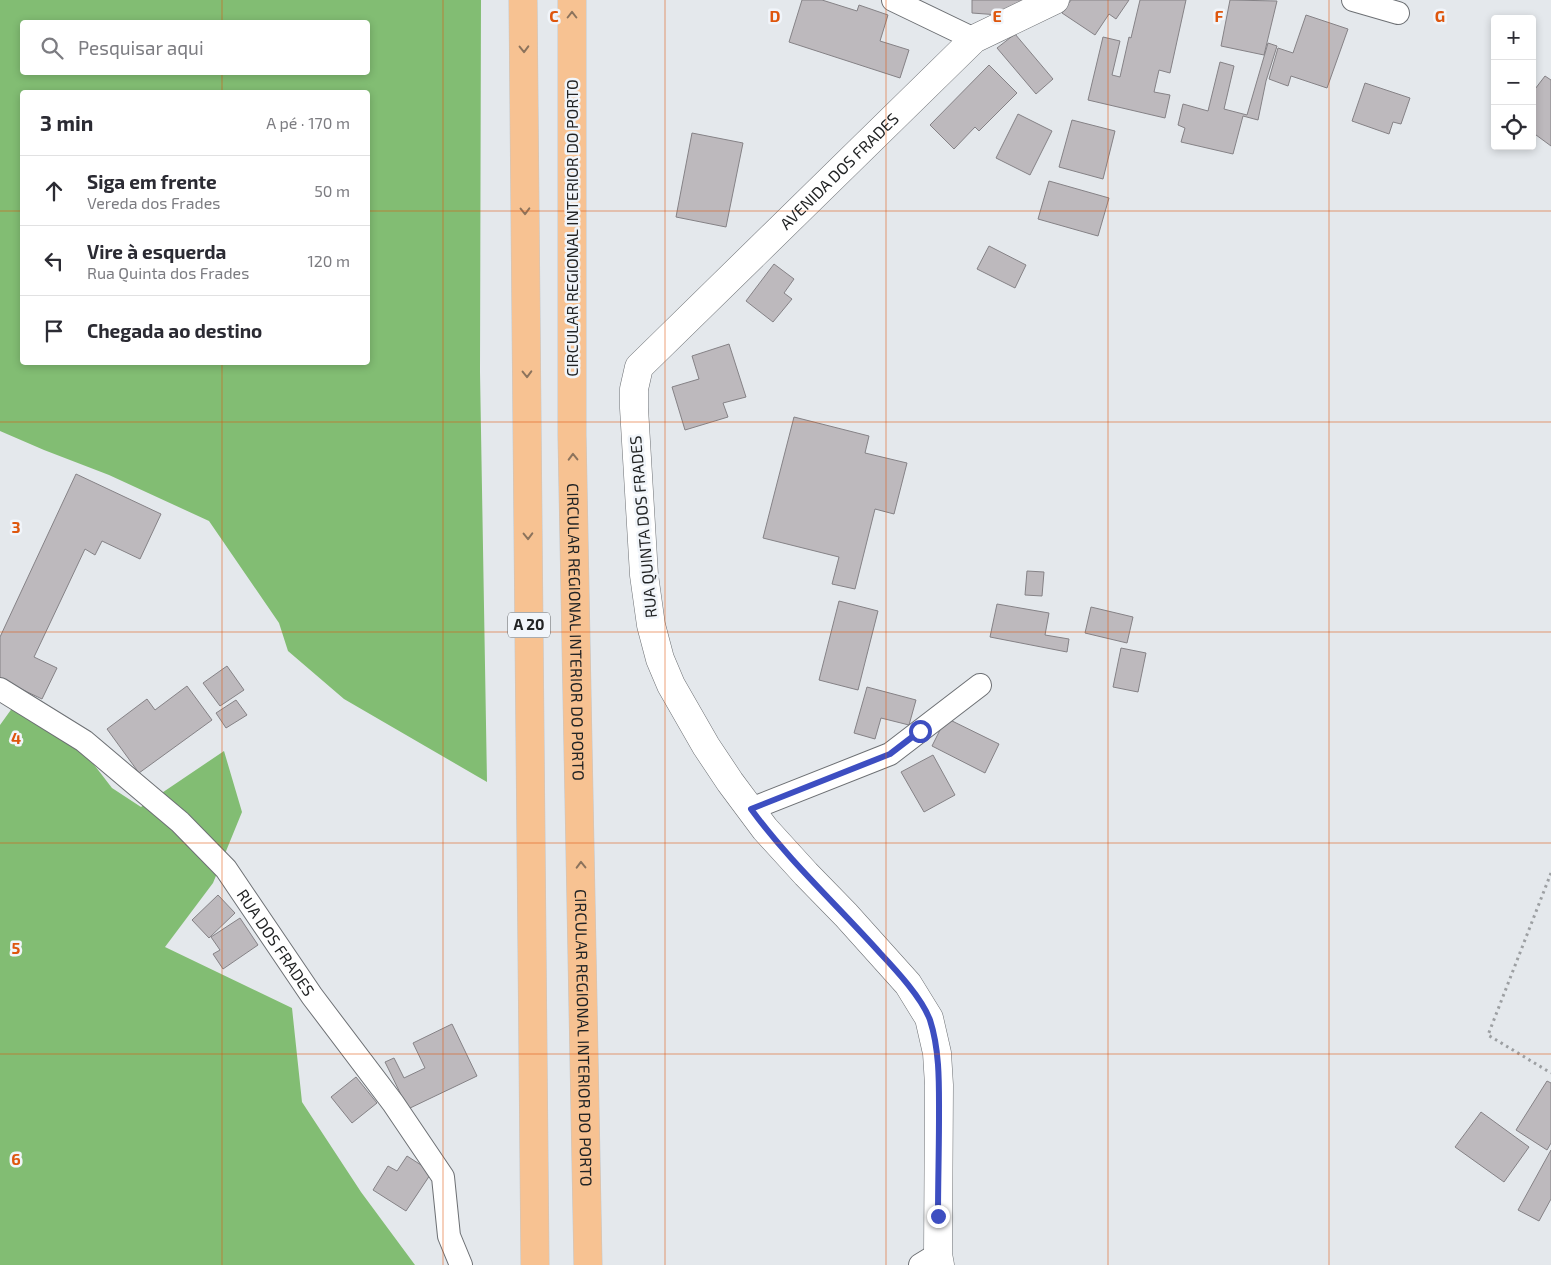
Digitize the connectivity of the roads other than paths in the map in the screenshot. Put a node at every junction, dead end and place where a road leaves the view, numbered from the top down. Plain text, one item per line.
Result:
1 (523, 0) edge
2 (572, 0) edge
3 (893, 0) edge
4 (1055, 0) edge
5 (1353, 0) edge
6 (1398, 13) dead end
7 (974, 39) junction
8 (639, 367) joint
9 (980, 685) dead end
10 (0, 689) edge
11 (751, 809) junction
12 (588, 1255) edge
13 (535, 1258) edge
14 (932, 1261) edge
15 (462, 1265) edge

1 -> 13 highway, A 20
12 -> 2 highway, CIRCULAR REGIONAL INTERIOR DO PORTO
3 - 7 street
4 - 7 street, AVENIDA DOS FRADES
5 - 6 street
7 - 8 street, AVENIDA DOS FRADES
8 - 11 street, RUA QUINTA DOS FRADES
9 - 11 street
10 - 15 street, RUA DOS FRADES
11 - 14 street, RUA QUINTA DOS FRADES

